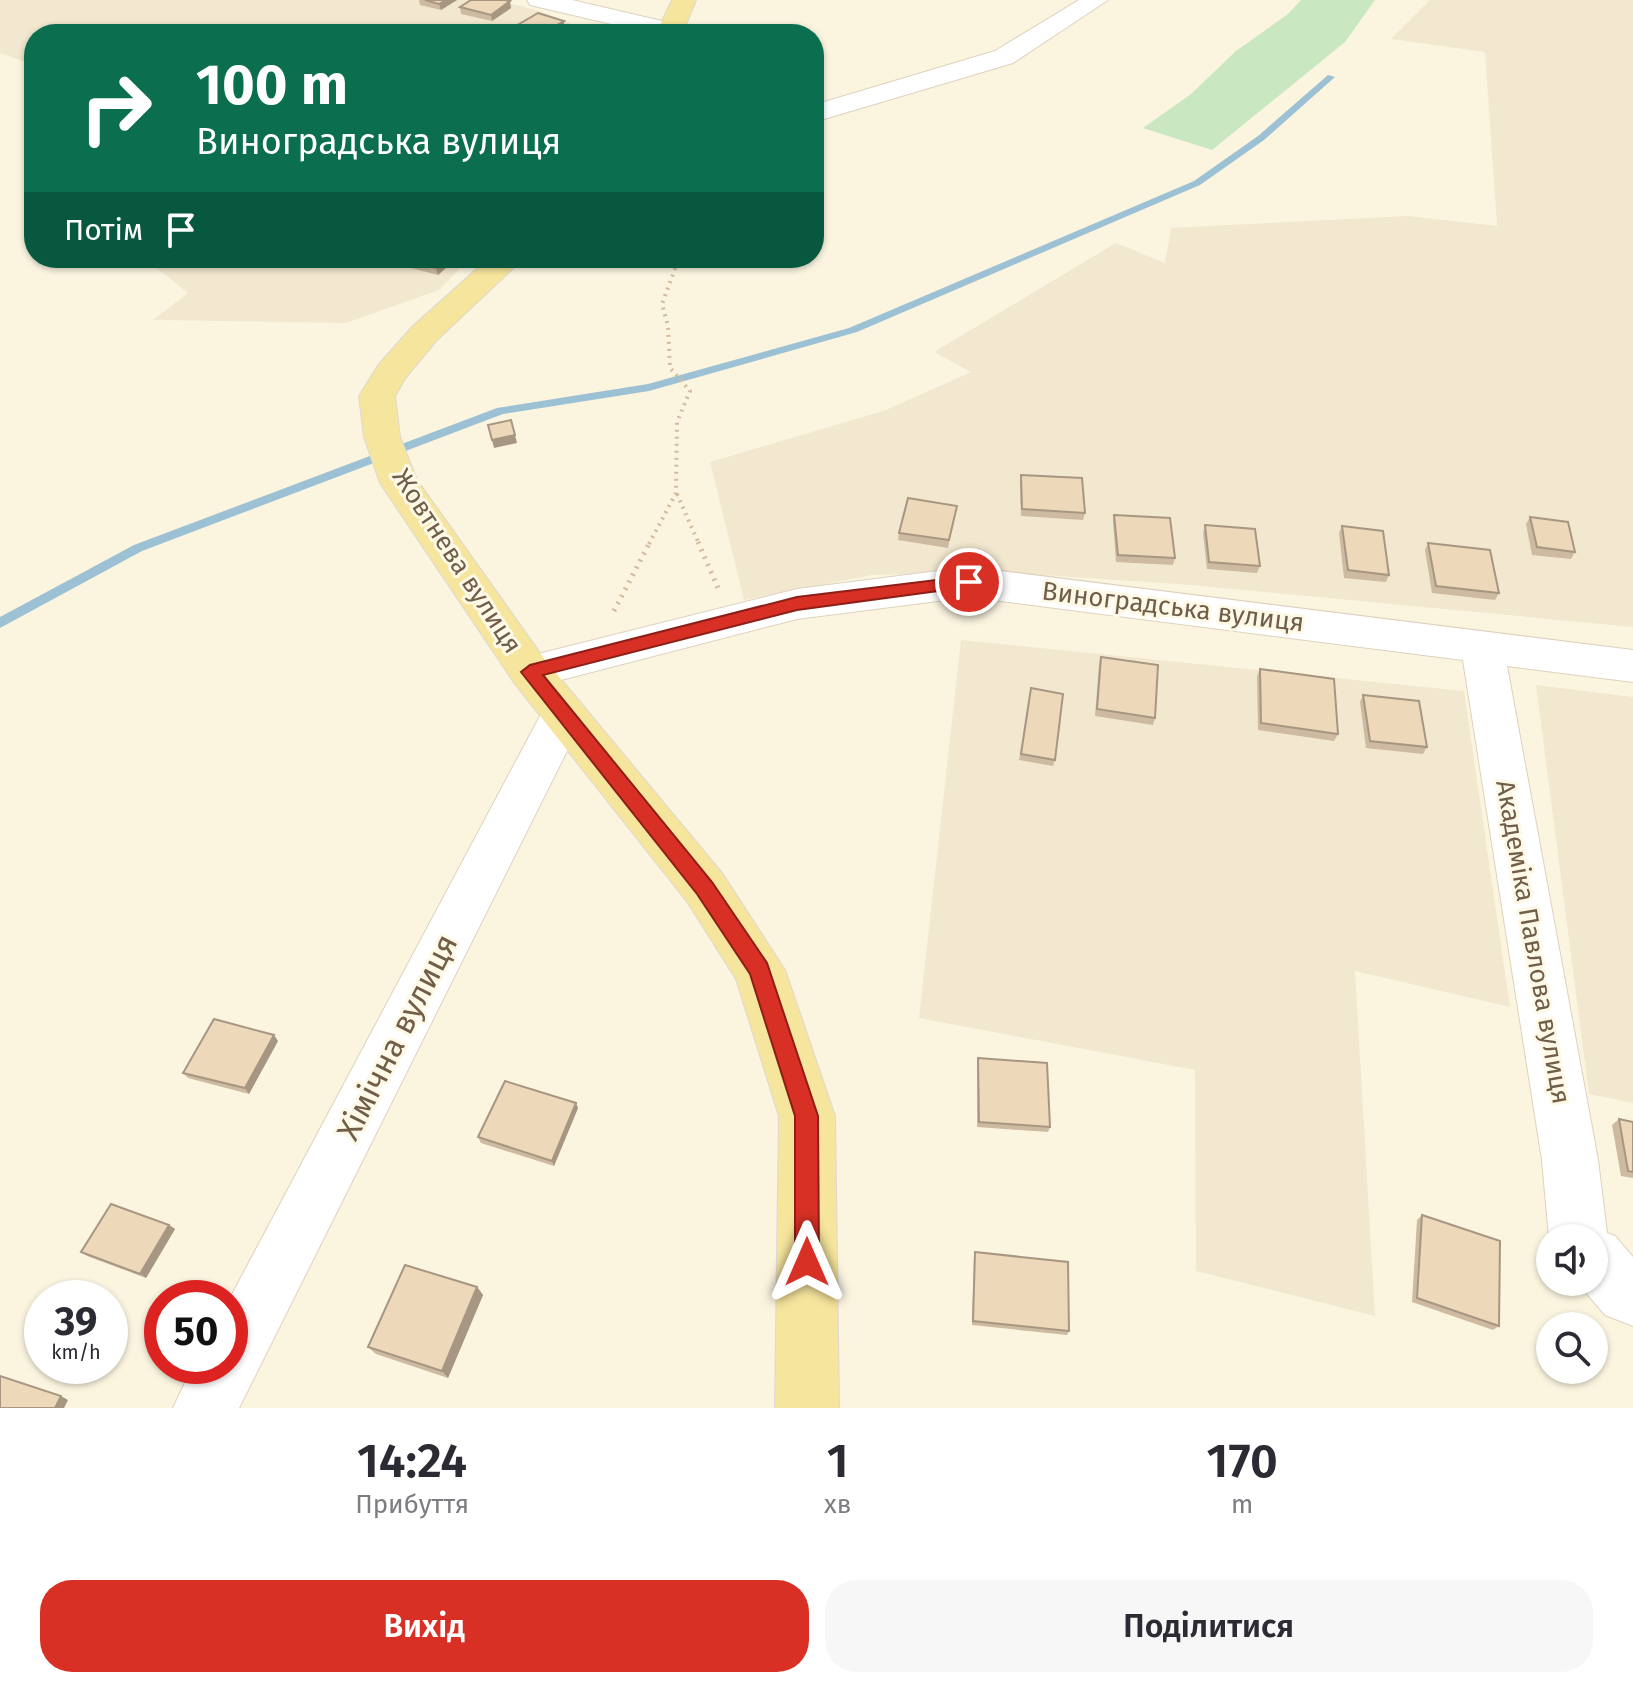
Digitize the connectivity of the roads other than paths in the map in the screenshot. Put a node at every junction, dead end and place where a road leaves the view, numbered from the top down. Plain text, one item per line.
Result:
1 (539, 0) edge
2 (684, 0) edge
3 (1096, 0) edge
4 (637, 24) edge
5 (674, 24) edge
6 (824, 111) edge
7 (497, 268) edge
8 (1482, 646) junction
9 (1633, 666) edge
10 (547, 692) junction
11 (1577, 1224) edge
12 (1608, 1273) edge
13 (1633, 1296) edge
14 (248, 1322) edge
15 (218, 1384) edge
16 (205, 1408) edge
17 (807, 1408) edge

1 - 4 street
2 - 5 main road
3 - 6 street
7 - 10 main road, Жовтнева вулиця
8 - 9 street, Виноградська вулиця
8 - 10 street, Виноградська вулиця
8 - 11 street, Академіка Павлова вулиця
10 - 14 street, Хімічна вулиця
10 - 17 main road, Жовтнева вулиця
12 - 13 street
15 - 16 street

